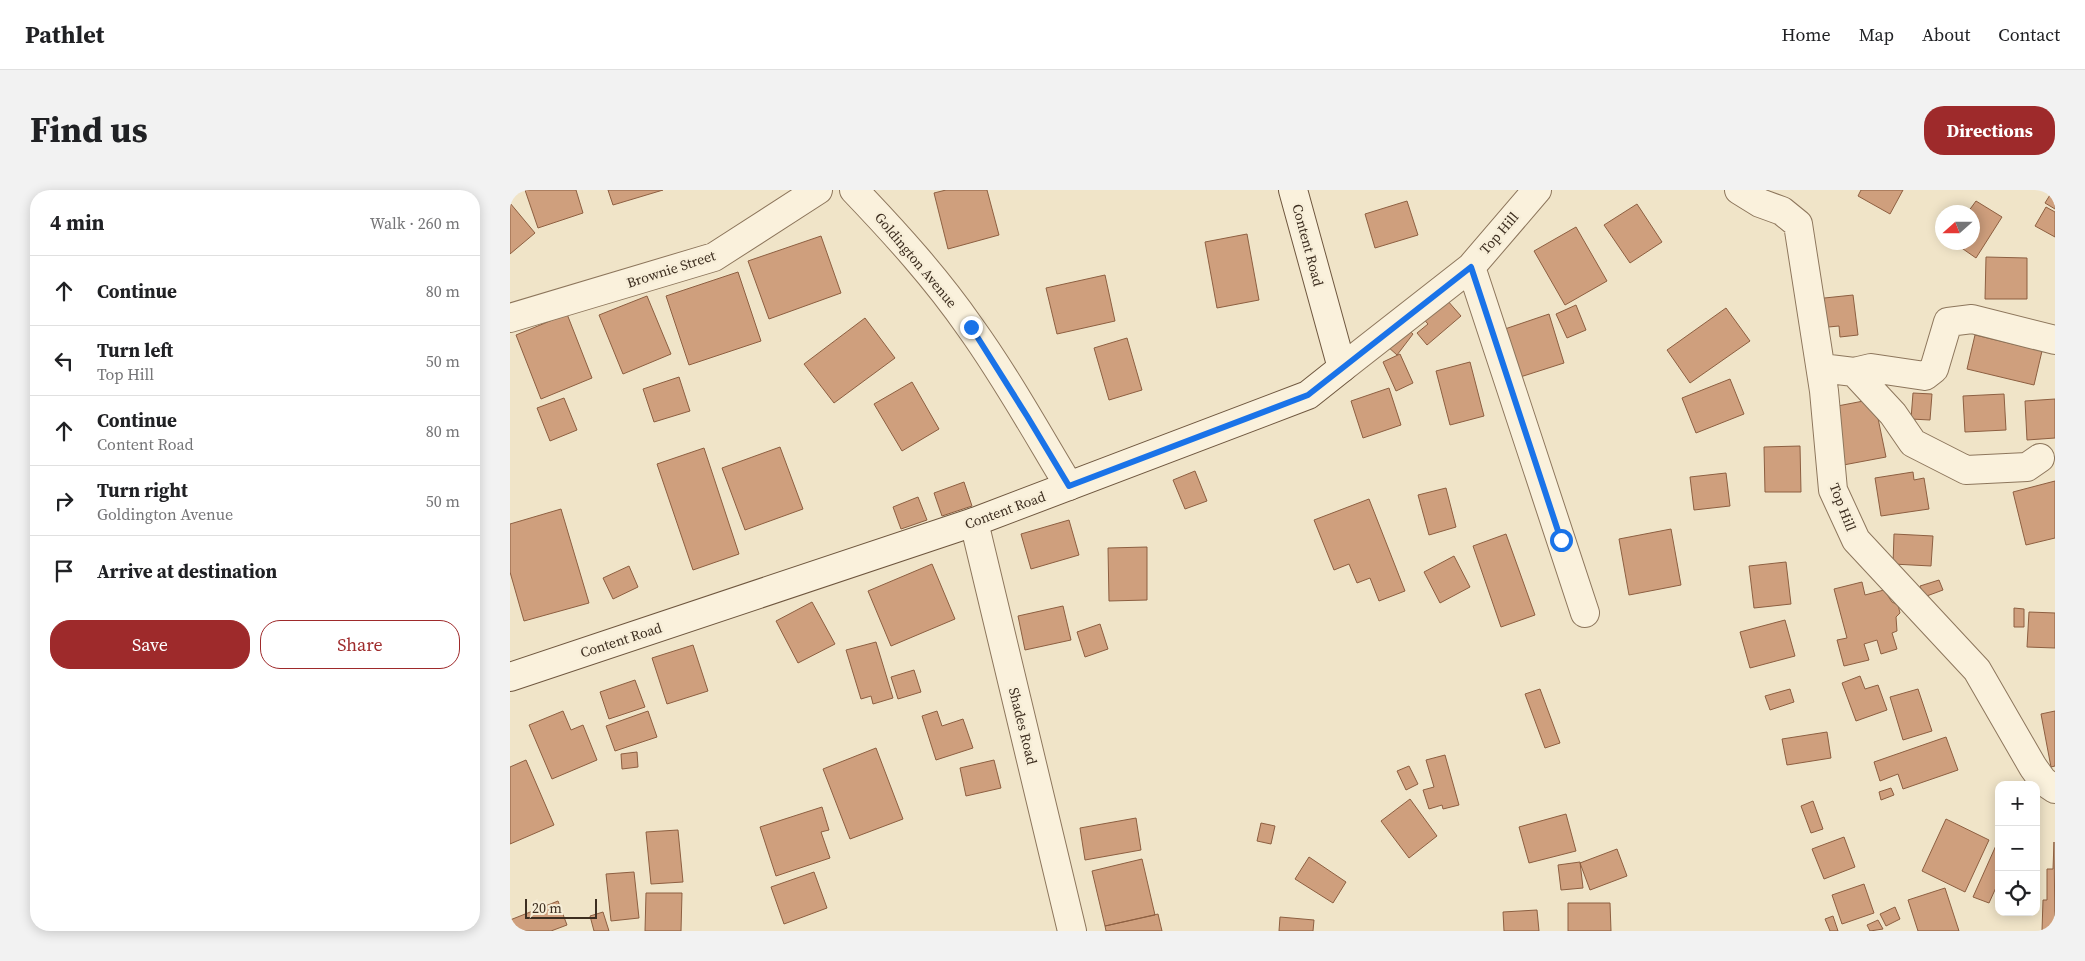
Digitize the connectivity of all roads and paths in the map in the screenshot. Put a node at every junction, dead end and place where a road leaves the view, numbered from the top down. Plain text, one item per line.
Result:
1 (818, 190) edge
2 (854, 190) edge
3 (1293, 190) edge
4 (1537, 190) edge
5 (1739, 190) edge
6 (1471, 267) junction
7 (510, 318) edge
8 (2055, 340) edge
9 (1342, 368) junction
10 (1820, 368) junction
11 (1854, 372) junction
12 (2040, 458) dead end
13 (1069, 486) junction
14 (974, 522) junction
15 (1585, 613) dead end
16 (510, 677) edge
17 (2055, 789) edge
18 (1072, 931) edge

1 - 7 street, Brownie Street
2 - 13 street, Goldington Avenue
3 - 9 street, Content Road
4 - 6 street, Top Hill
5 - 10 street, Top Hill
6 - 9 street, Top Hill
6 - 15 street
8 - 11 street
9 - 13 street, Content Road
10 - 11 street
10 - 17 street, Top Hill
11 - 12 street
13 - 14 street, Content Road
14 - 16 street, Content Road
14 - 18 street, Shades Road

